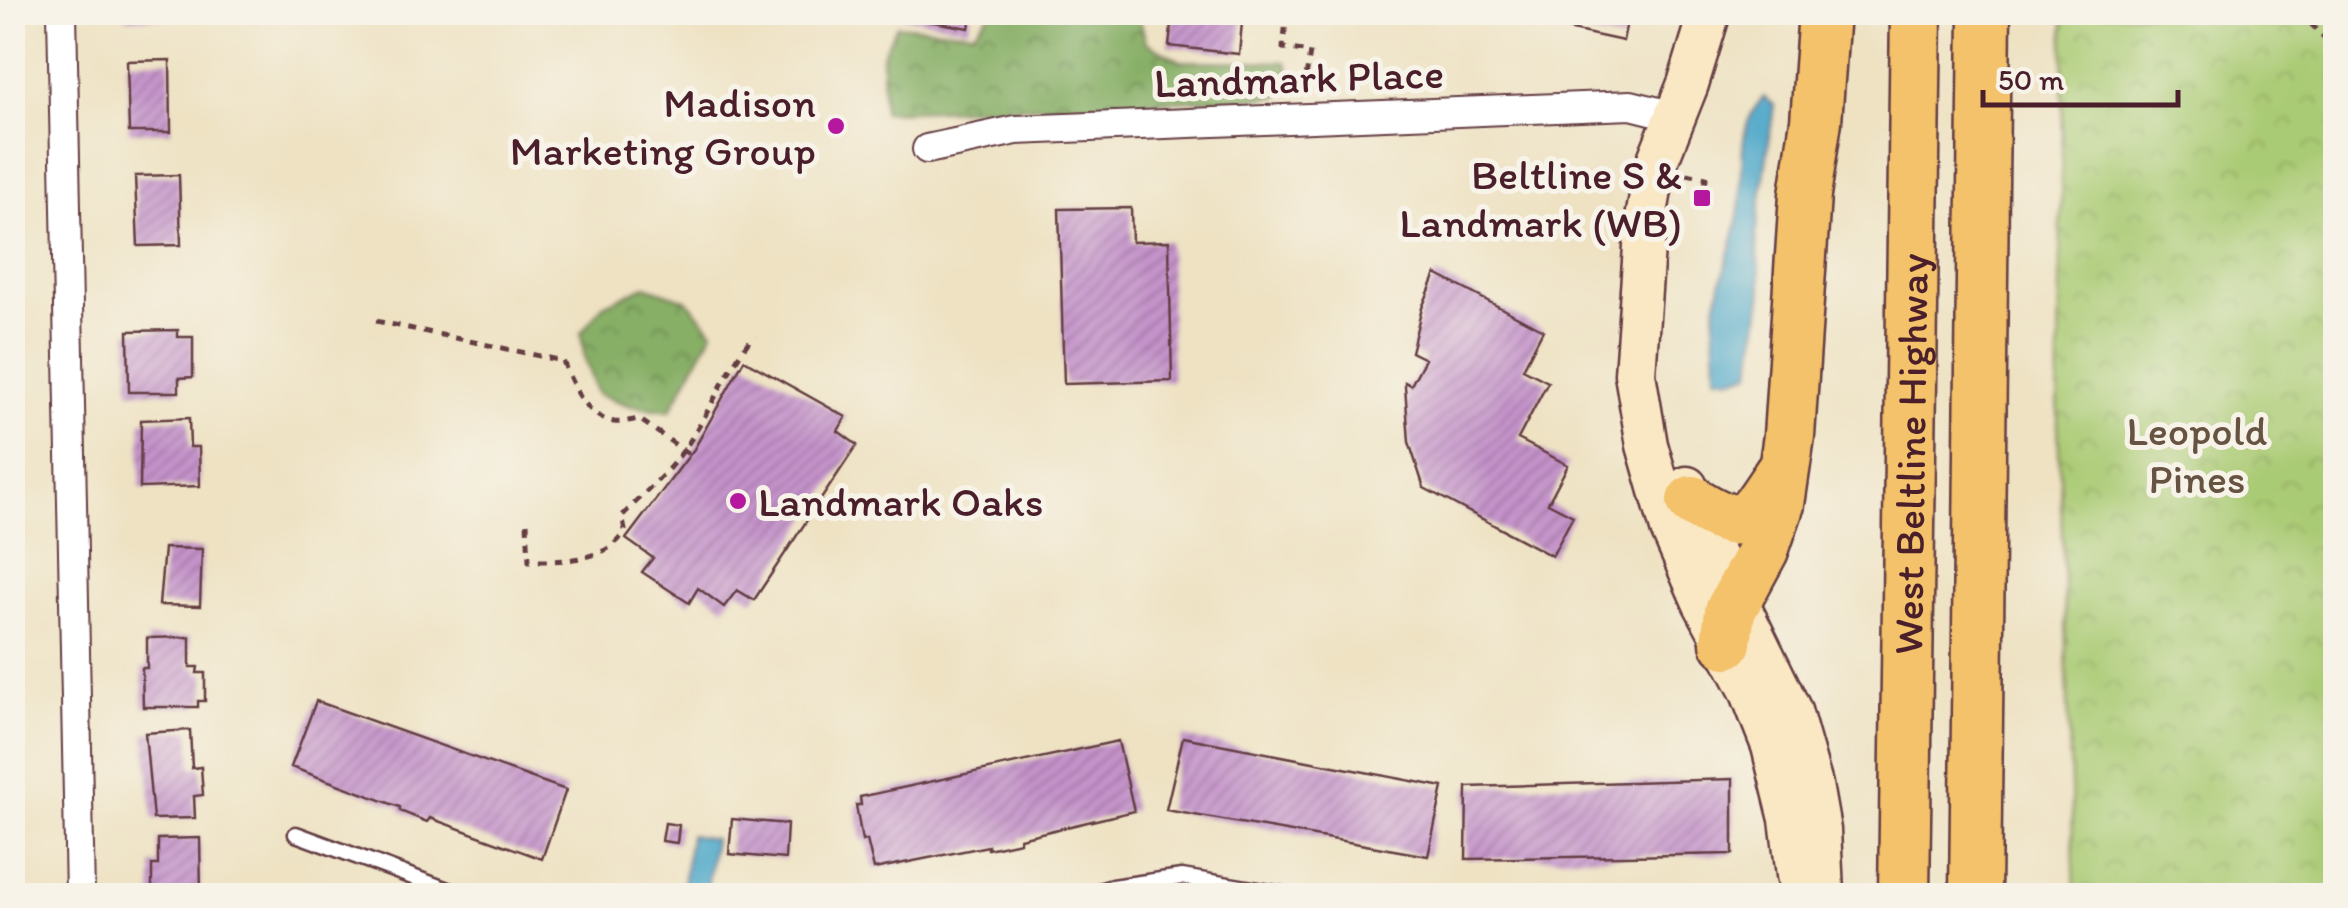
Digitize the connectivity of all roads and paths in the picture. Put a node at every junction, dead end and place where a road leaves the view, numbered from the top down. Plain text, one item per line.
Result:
1 (62, 12) edge
2 (1286, 12) edge
3 (1710, 12) edge
4 (1824, 12) edge
5 (1916, 12) edge
6 (1985, 12) edge
7 (2299, 12) edge
8 (2336, 48) edge
9 (1675, 116) junction
10 (1284, 118) junction
11 (927, 149) dead end
12 (376, 322) dead end
13 (1640, 330) junction
14 (754, 335) dead end
15 (1981, 402) junction
16 (687, 453) junction
17 (1783, 469) junction
18 (1692, 500) junction
19 (527, 523) dead end
20 (1730, 620) junction
21 (296, 834) dead end
22 (80, 896) edge
23 (464, 896) edge
24 (1081, 896) edge
25 (1294, 896) edge
26 (1804, 896) edge
27 (1822, 896) edge
28 (1904, 896) edge
29 (1976, 896) edge
30 (2010, 896) edge

1 - 22 street
2 - 10 path
3 - 9 street
4 - 17 highway
5 - 28 highway, West Beltline Highway
6 - 15 highway, West Beltline Highway
7 - 8 path
9 - 10 street, Landmark Place
9 - 13 street
10 - 11 street, Landmark Place
12 - 16 path
13 - 18 street
13 - 20 street
14 - 16 path
15 - 29 highway, West Beltline Highway
15 - 30 highway
16 - 19 path
17 - 18 highway
17 - 20 highway
18 - 20 street
20 - 26 street
20 - 27 street
21 - 23 lane
24 - 25 lane

